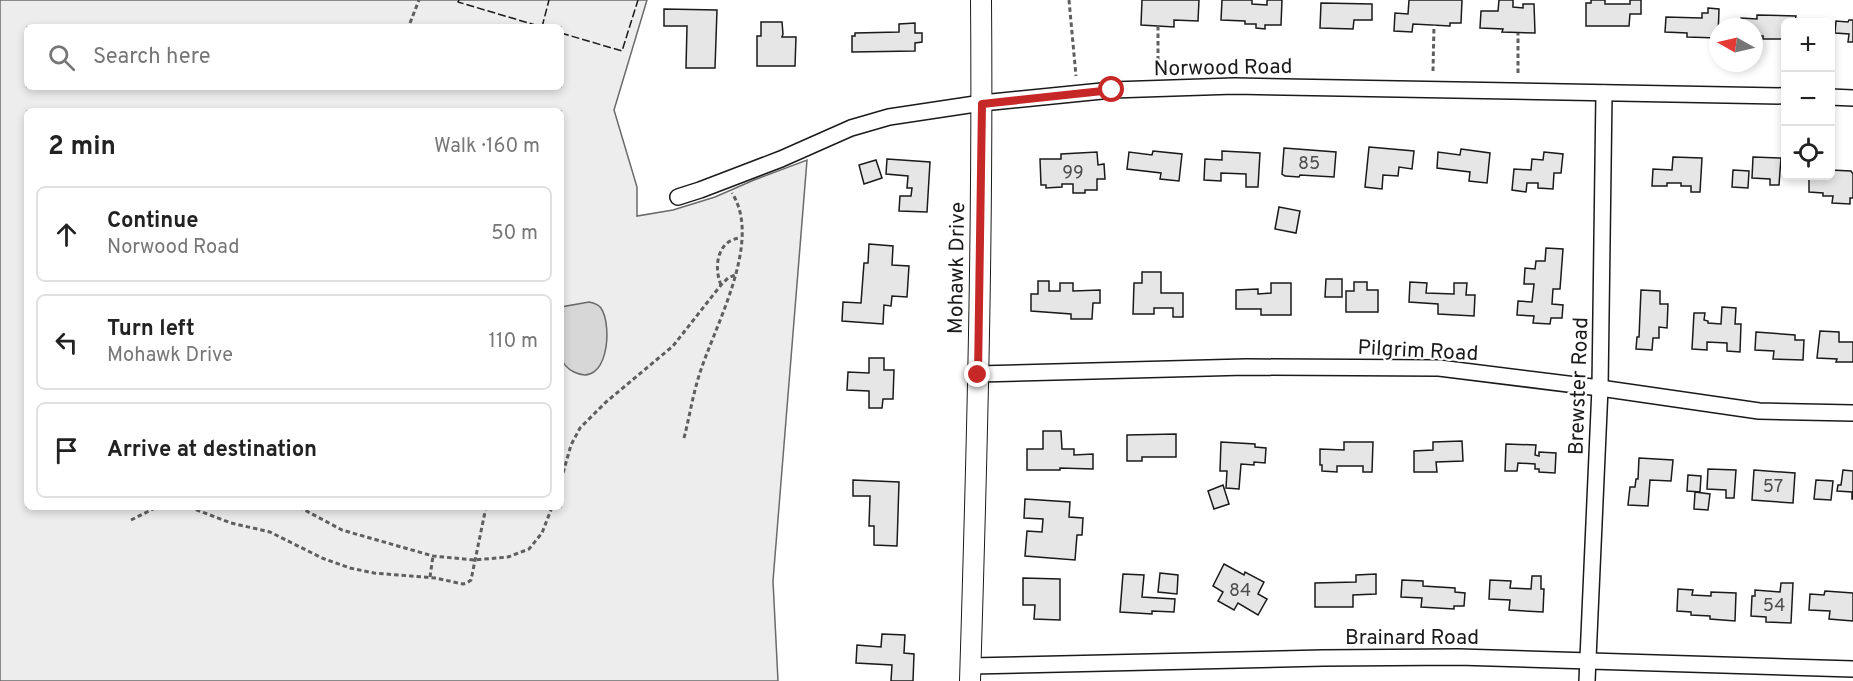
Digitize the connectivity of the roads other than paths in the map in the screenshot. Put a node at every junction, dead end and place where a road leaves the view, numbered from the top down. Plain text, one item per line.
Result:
1 (981, 0) edge
2 (1604, 93) junction
3 (1781, 96) edge
4 (1835, 97) edge
5 (1853, 98) edge
6 (982, 104) junction
7 (678, 196) dead end
8 (978, 375) junction
9 (1600, 388) junction
10 (1853, 413) edge
11 (1588, 660) junction
12 (1853, 669) edge
13 (971, 674) edge
14 (1587, 681) edge

1 - 6 street, Mohawk Drive
2 - 3 street, Norwood Road
2 - 6 street, Norwood Road
2 - 9 street, Brewster Road
4 - 5 street
6 - 7 street, Norwood Road
6 - 8 street, Mohawk Drive
8 - 9 street, Pilgrim Road
8 - 13 street, Mohawk Drive
9 - 10 street, Pilgrim Road
9 - 11 street, Brewster Road
11 - 12 street, Brainard Road
11 - 13 street, Brainard Road
11 - 14 street, Brewster Road

